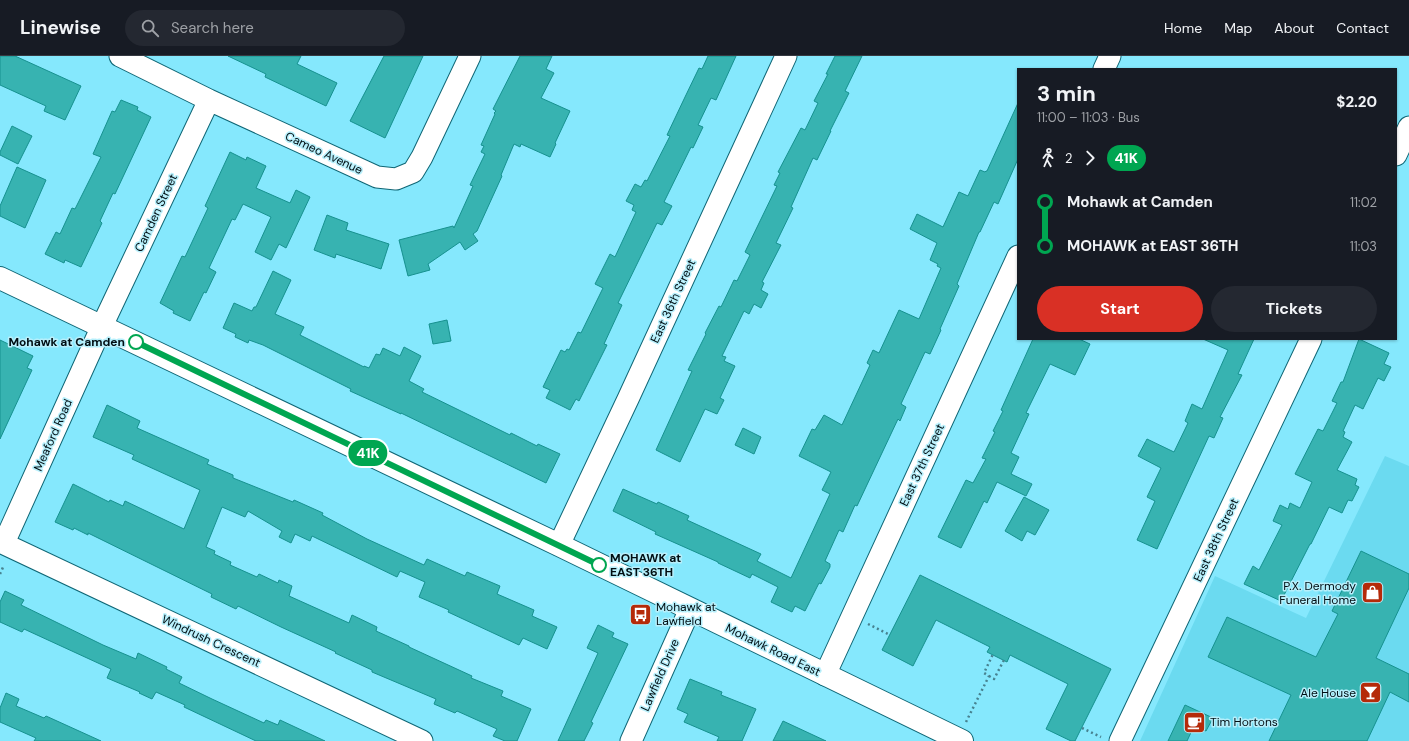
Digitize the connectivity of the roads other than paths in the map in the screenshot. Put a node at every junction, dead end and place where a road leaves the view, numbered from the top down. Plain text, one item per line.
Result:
1 (120, 56) edge
2 (470, 56) edge
3 (786, 56) edge
4 (1110, 56) edge
5 (1104, 68) edge
6 (209, 100) junction
7 (1409, 127) edge
8 (1397, 153) edge
9 (1017, 258) edge
10 (0, 278) edge
11 (102, 326) junction
12 (1311, 340) edge
13 (2, 543) edge
14 (559, 545) junction
15 (690, 609) junction
16 (825, 675) junction
17 (1112, 739) edge
18 (960, 740) edge
19 (422, 741) edge
20 (630, 741) edge

1 - 6 street, Cameo Avenue
2 - 6 street, Cameo Avenue
3 - 14 street, East 36th Street
4 - 5 street
6 - 11 street, Camden Street
7 - 8 street
9 - 16 street, East 37th Street
10 - 11 main road, Mohawk Road East
11 - 13 street, Meaford Road
11 - 14 main road, Mohawk Road East
12 - 17 street, East 38th Street
13 - 19 street, Windrush Crescent
14 - 15 main road, Mohawk Road East
15 - 16 main road, Mohawk Road East
15 - 20 street, Lawfield Drive
16 - 18 main road, Mohawk Road East

